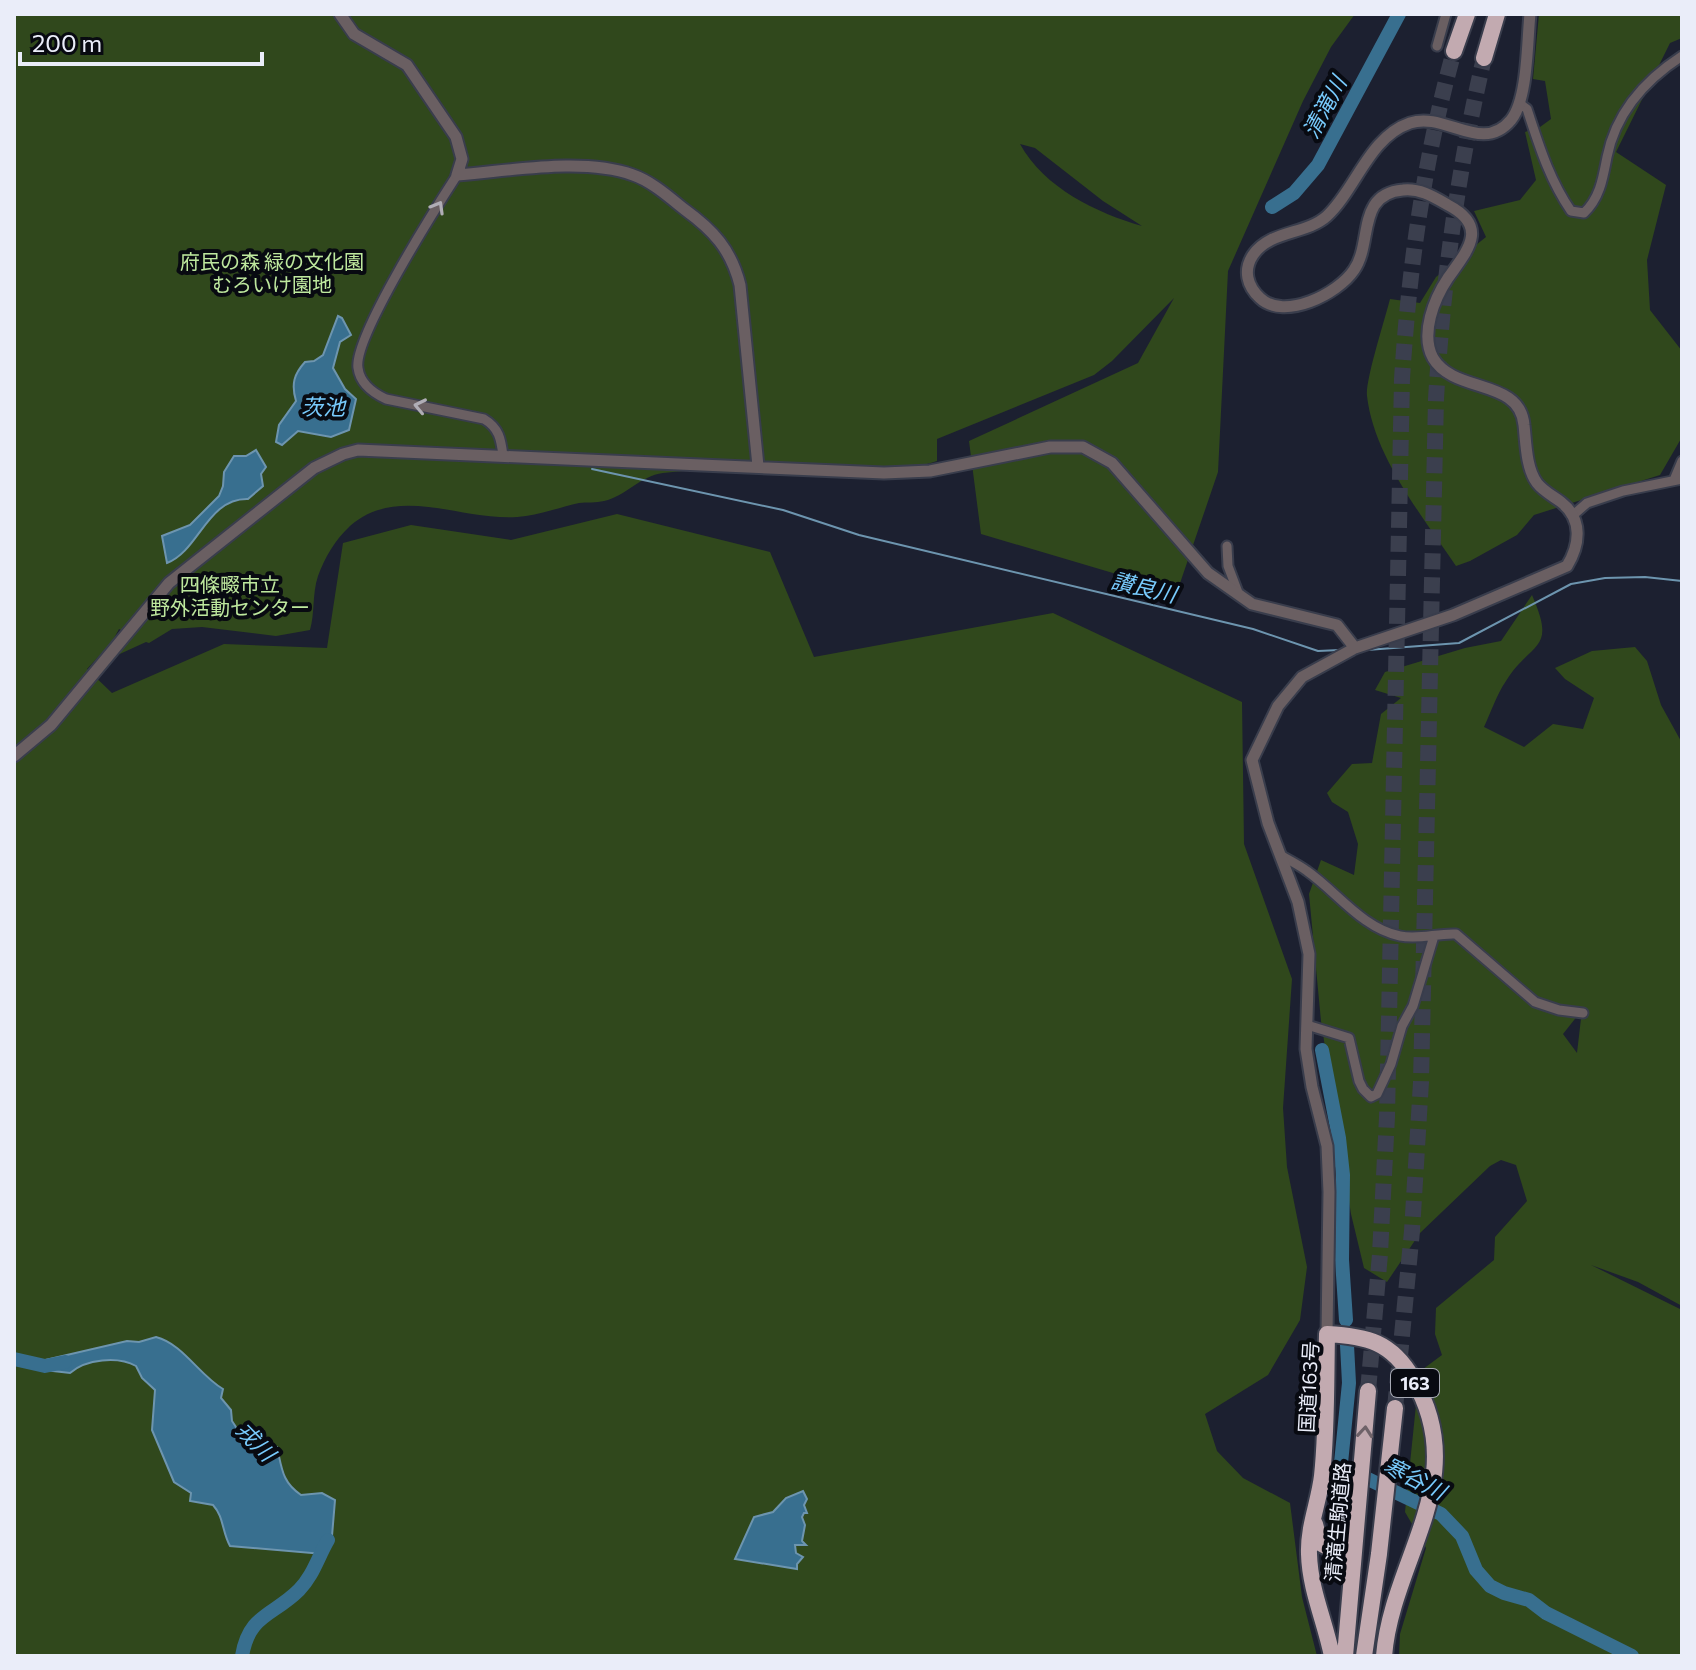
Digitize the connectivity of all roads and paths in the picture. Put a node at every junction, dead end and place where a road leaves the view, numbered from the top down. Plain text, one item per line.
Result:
1 (340, 14) edge
2 (1446, 14) edge
3 (1467, 14) edge
4 (1497, 14) edge
5 (1530, 14) edge
6 (1445, 48) joint
7 (1682, 56) edge
8 (1484, 58) tunnel mouth
9 (1519, 103) junction
10 (457, 175) junction
11 (503, 456) junction
12 (1682, 461) edge
13 (758, 466) junction
14 (1678, 480) edge
15 (1572, 516) junction
16 (1227, 546) dead end
17 (1239, 595) junction
18 (1355, 648) junction
19 (14, 756) edge
20 (1280, 855) junction
21 (1434, 936) junction
22 (1583, 1013) dead end
23 (1307, 1025) junction
24 (1327, 1334) junction
25 (1368, 1391) tunnel mouth
26 (1395, 1408) tunnel mouth
27 (1361, 1478) junction
28 (1318, 1501) junction
29 (1379, 1554) junction
30 (1332, 1656) edge
31 (1345, 1656) edge
32 (1364, 1656) edge
33 (1374, 1656) edge
34 (1384, 1656) edge

1 - 10 street
2 - 6 street
3 - 6 highway
4 - 8 highway
5 - 9 street
7 - 9 street
9 - 15 street
11 -> 10 street
10 - 13 street
11 - 13 street
11 - 19 street
12 - 14 street
13 - 17 street
14 - 15 street
15 - 18 street
16 - 17 street
17 - 18 street
18 - 20 street
20 - 21 street
20 - 23 street
21 - 22 street
21 - 23 street
23 - 24 street
24 - 28 highway, 国道163号 / 163
24 - 34 highway, 国道163号 / 163
27 -> 25 highway, 清滝生駒道路 / 163
26 - 29 highway, 163
27 - 28 highway, 163
27 - 31 highway, 清滝生駒道路 / 163
28 - 30 highway, 163
29 - 32 highway, 163
29 - 33 highway, 163

